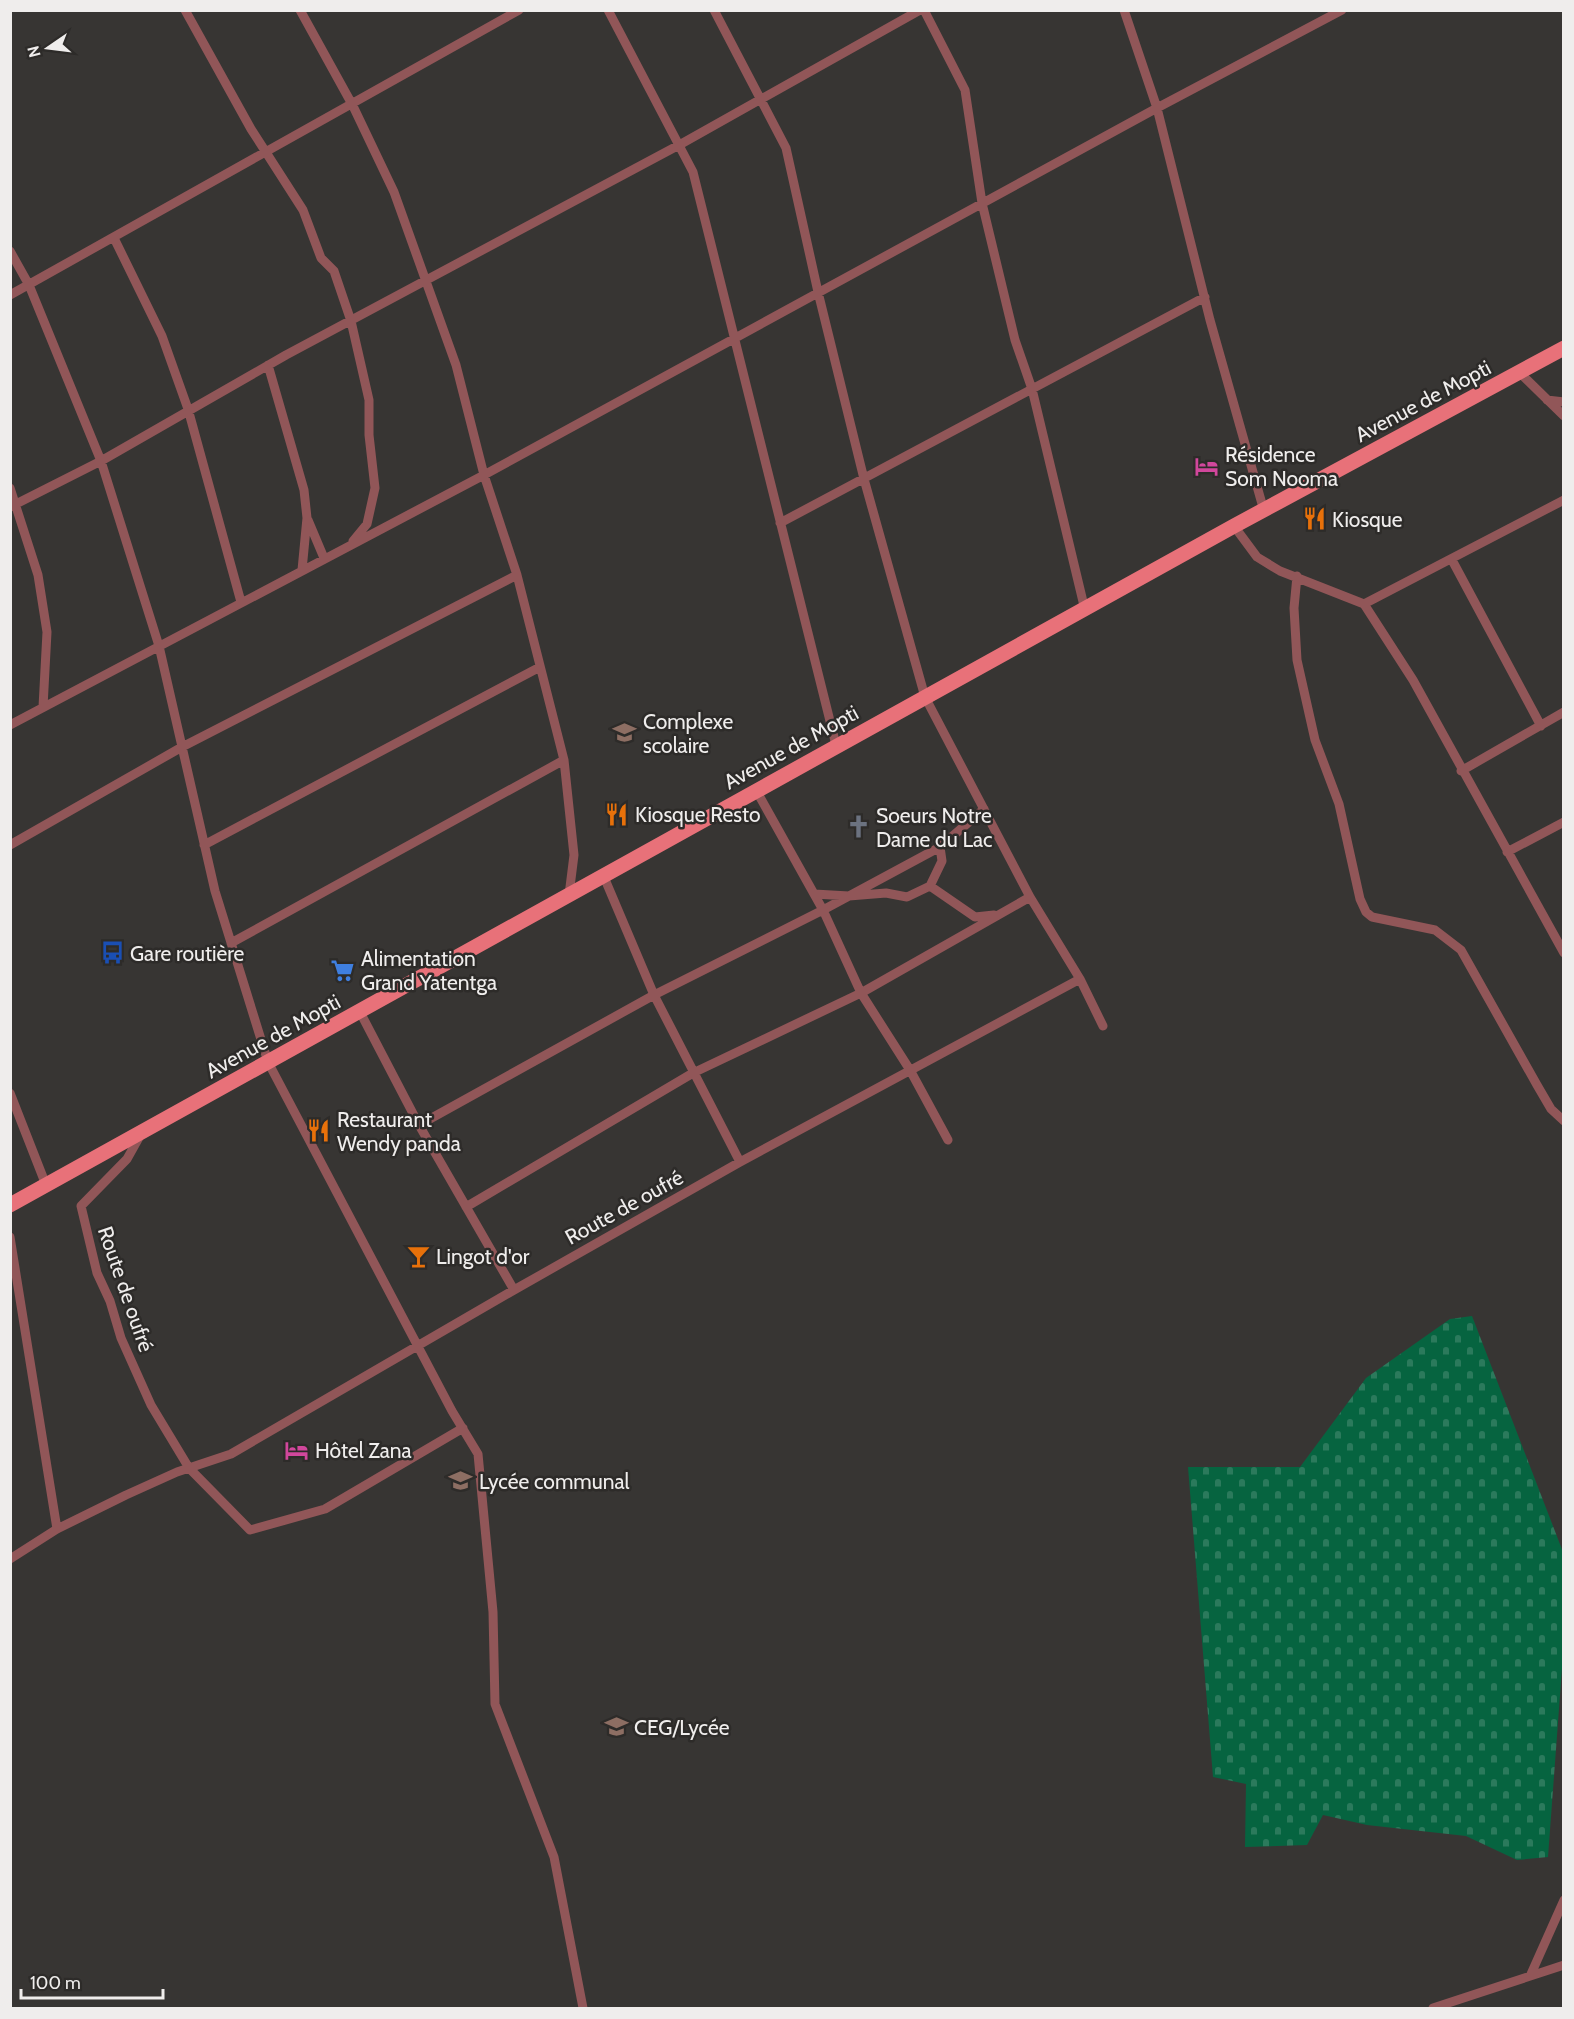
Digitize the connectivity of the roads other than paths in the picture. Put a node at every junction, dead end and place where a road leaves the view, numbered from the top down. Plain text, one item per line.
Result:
1 (185, 10) edge
2 (300, 10) edge
3 (519, 10) edge
4 (608, 10) edge
5 (714, 10) edge
6 (922, 10) edge
7 (1124, 10) edge
8 (1342, 10) edge
9 (760, 100) junction
10 (353, 106) junction
11 (1157, 108) junction
12 (681, 144) junction
13 (267, 153) junction
14 (982, 202) junction
15 (114, 238) junction
16 (10, 251) edge
17 (427, 281) junction
18 (29, 285) junction
19 (818, 292) junction
20 (10, 296) edge
21 (1205, 297) junction
22 (351, 321) junction
23 (734, 337) junction
24 (1563, 348) edge
25 (268, 365) junction
26 (1519, 372) junction
27 (1032, 389) junction
28 (1547, 400) junction
29 (1563, 402) edge
30 (188, 409) junction
31 (1563, 416) edge
32 (101, 461) junction
33 (484, 475) junction
34 (864, 479) junction
35 (10, 488) edge
36 (1563, 500) edge
37 (13, 505) edge
38 (1264, 511) junction
39 (307, 518) junction
40 (780, 524) junction
41 (1234, 526) junction
42 (350, 545) junction
43 (324, 558) junction
44 (1452, 560) junction
45 (302, 570) junction
46 (517, 575) junction
47 (1297, 576) junction
48 (241, 602) junction
49 (1364, 604) junction
50 (1085, 609) junction
51 (159, 646) junction
52 (540, 667) junction
53 (925, 697) junction
54 (43, 707) junction
55 (1563, 712) edge
56 (10, 725) edge
57 (1541, 726) junction
58 (836, 745) junction
59 (182, 747) junction
60 (564, 760) junction
61 (1461, 771) junction
62 (756, 790) junction
63 (984, 809) junction
64 (1563, 822) edge
65 (10, 845) edge
66 (204, 845) junction
67 (939, 847) junction
68 (1507, 852) junction
69 (604, 876) junction
70 (930, 886) junction
71 (814, 894) junction
72 (568, 895) junction
73 (849, 896) junction
74 (1030, 897) junction
75 (823, 910) junction
76 (999, 915) junction
77 (1563, 929) edge
78 (1553, 935) junction
79 (231, 943) junction
80 (1563, 952) edge
81 (1080, 979) junction
82 (861, 993) junction
83 (654, 995) junction
84 (360, 1012) junction
85 (1103, 1026) dead end
86 (268, 1062) junction
87 (910, 1070) junction
88 (693, 1073) junction
89 (10, 1093) edge
90 (1563, 1121) edge
91 (419, 1125) junction
92 (142, 1132) junction
93 (948, 1140) dead end
94 (740, 1162) junction
95 (46, 1185) junction
96 (10, 1205) edge
97 (466, 1207) junction
98 (10, 1237) edge
99 (514, 1290) junction
100 (418, 1346) junction
101 (463, 1428) junction
102 (189, 1468) junction
103 (57, 1529) junction
104 (10, 1559) edge
105 (1563, 1900) edge
106 (1563, 1965) edge
107 (1531, 1974) junction
108 (583, 2008) edge
109 (1433, 2008) edge

1 - 13 street
2 - 10 street
3 - 10 street
4 - 12 street
5 - 9 street
6 - 9 street
6 - 14 street
7 - 11 street
8 - 11 street
9 - 12 street
9 - 19 street
10 - 13 street
10 - 17 street
11 - 14 street
11 - 21 street
12 - 17 street
12 - 23 street
13 - 15 street
13 - 22 street
14 - 19 street
14 - 27 street
15 - 18 street
15 - 30 street
16 - 18 street
17 - 22 street
17 - 33 street
18 - 20 street
18 - 32 street
19 - 23 street
19 - 34 street
21 - 27 street
21 - 38 street
22 - 25 street
22 - 42 street
23 - 33 street
23 - 40 street
24 - 26 main road, Avenue de Mopti
25 - 30 street
25 - 39 street
26 - 28 street
26 - 38 main road, Avenue de Mopti
27 - 34 street
27 - 50 street
28 - 29 street
28 - 31 street
30 - 32 street
30 - 48 street
32 - 37 street
32 - 51 street
33 - 42 street
33 - 46 street
34 - 40 street
34 - 53 street
35 - 37 street
36 - 44 street
37 - 54 street
38 - 41 main road, Avenue de Mopti
39 - 43 street
39 - 45 street
40 - 58 street
41 - 47 street
41 - 50 main road, Avenue de Mopti
42 - 43 street
43 - 45 street
44 - 49 street
44 - 57 street
45 - 48 street
46 - 52 street
46 - 59 street
47 - 49 street
47 - 90 street
48 - 51 street
49 - 61 street
50 - 53 main road, Avenue de Mopti
51 - 54 street
51 - 59 street
52 - 60 street
52 - 66 street
53 - 58 main road, Avenue de Mopti
53 - 63 street
54 - 56 street
55 - 57 street
57 - 61 street
58 - 62 main road, Avenue de Mopti
59 - 65 street
59 - 66 street
60 - 72 street
60 - 79 street
61 - 68 street
62 - 69 main road, Avenue de Mopti
62 - 71 street
63 - 67 street
63 - 74 street
64 - 68 street
66 - 79 street
67 - 70 street
67 - 73 street
68 - 78 street
69 - 72 main road, Avenue de Mopti
69 - 83 street
70 - 73 street
70 - 76 street
71 - 73 street
71 - 75 street
72 - 84 main road, Avenue de Mopti
73 - 75 street
74 - 76 street
74 - 81 street
75 - 82 street
75 - 83 street
76 - 82 street
77 - 78 street
78 - 80 street
79 - 86 street
81 - 85 street
81 - 87 street, Route de oufré
82 - 87 street
82 - 88 street
83 - 88 street
83 - 91 street
84 - 86 main road, Avenue de Mopti
84 - 91 street
86 - 92 main road, Avenue de Mopti
86 - 100 street
87 - 93 street
87 - 94 street, Route de oufré
88 - 94 street
88 - 97 street
89 - 95 street
91 - 97 street
92 - 95 main road, Avenue de Mopti
92 - 102 street, Route de oufré
94 - 99 street, Route de oufré
95 - 96 main road, Avenue de Mopti
97 - 99 street
98 - 103 street
99 - 100 street, Route de oufré
100 - 101 street
100 - 102 street, Route de oufré
101 - 102 street, Route de oufré
101 - 108 street
102 - 103 street, Route de oufré
103 - 104 street, Route de oufré
105 - 107 street
106 - 107 street
107 - 109 street

